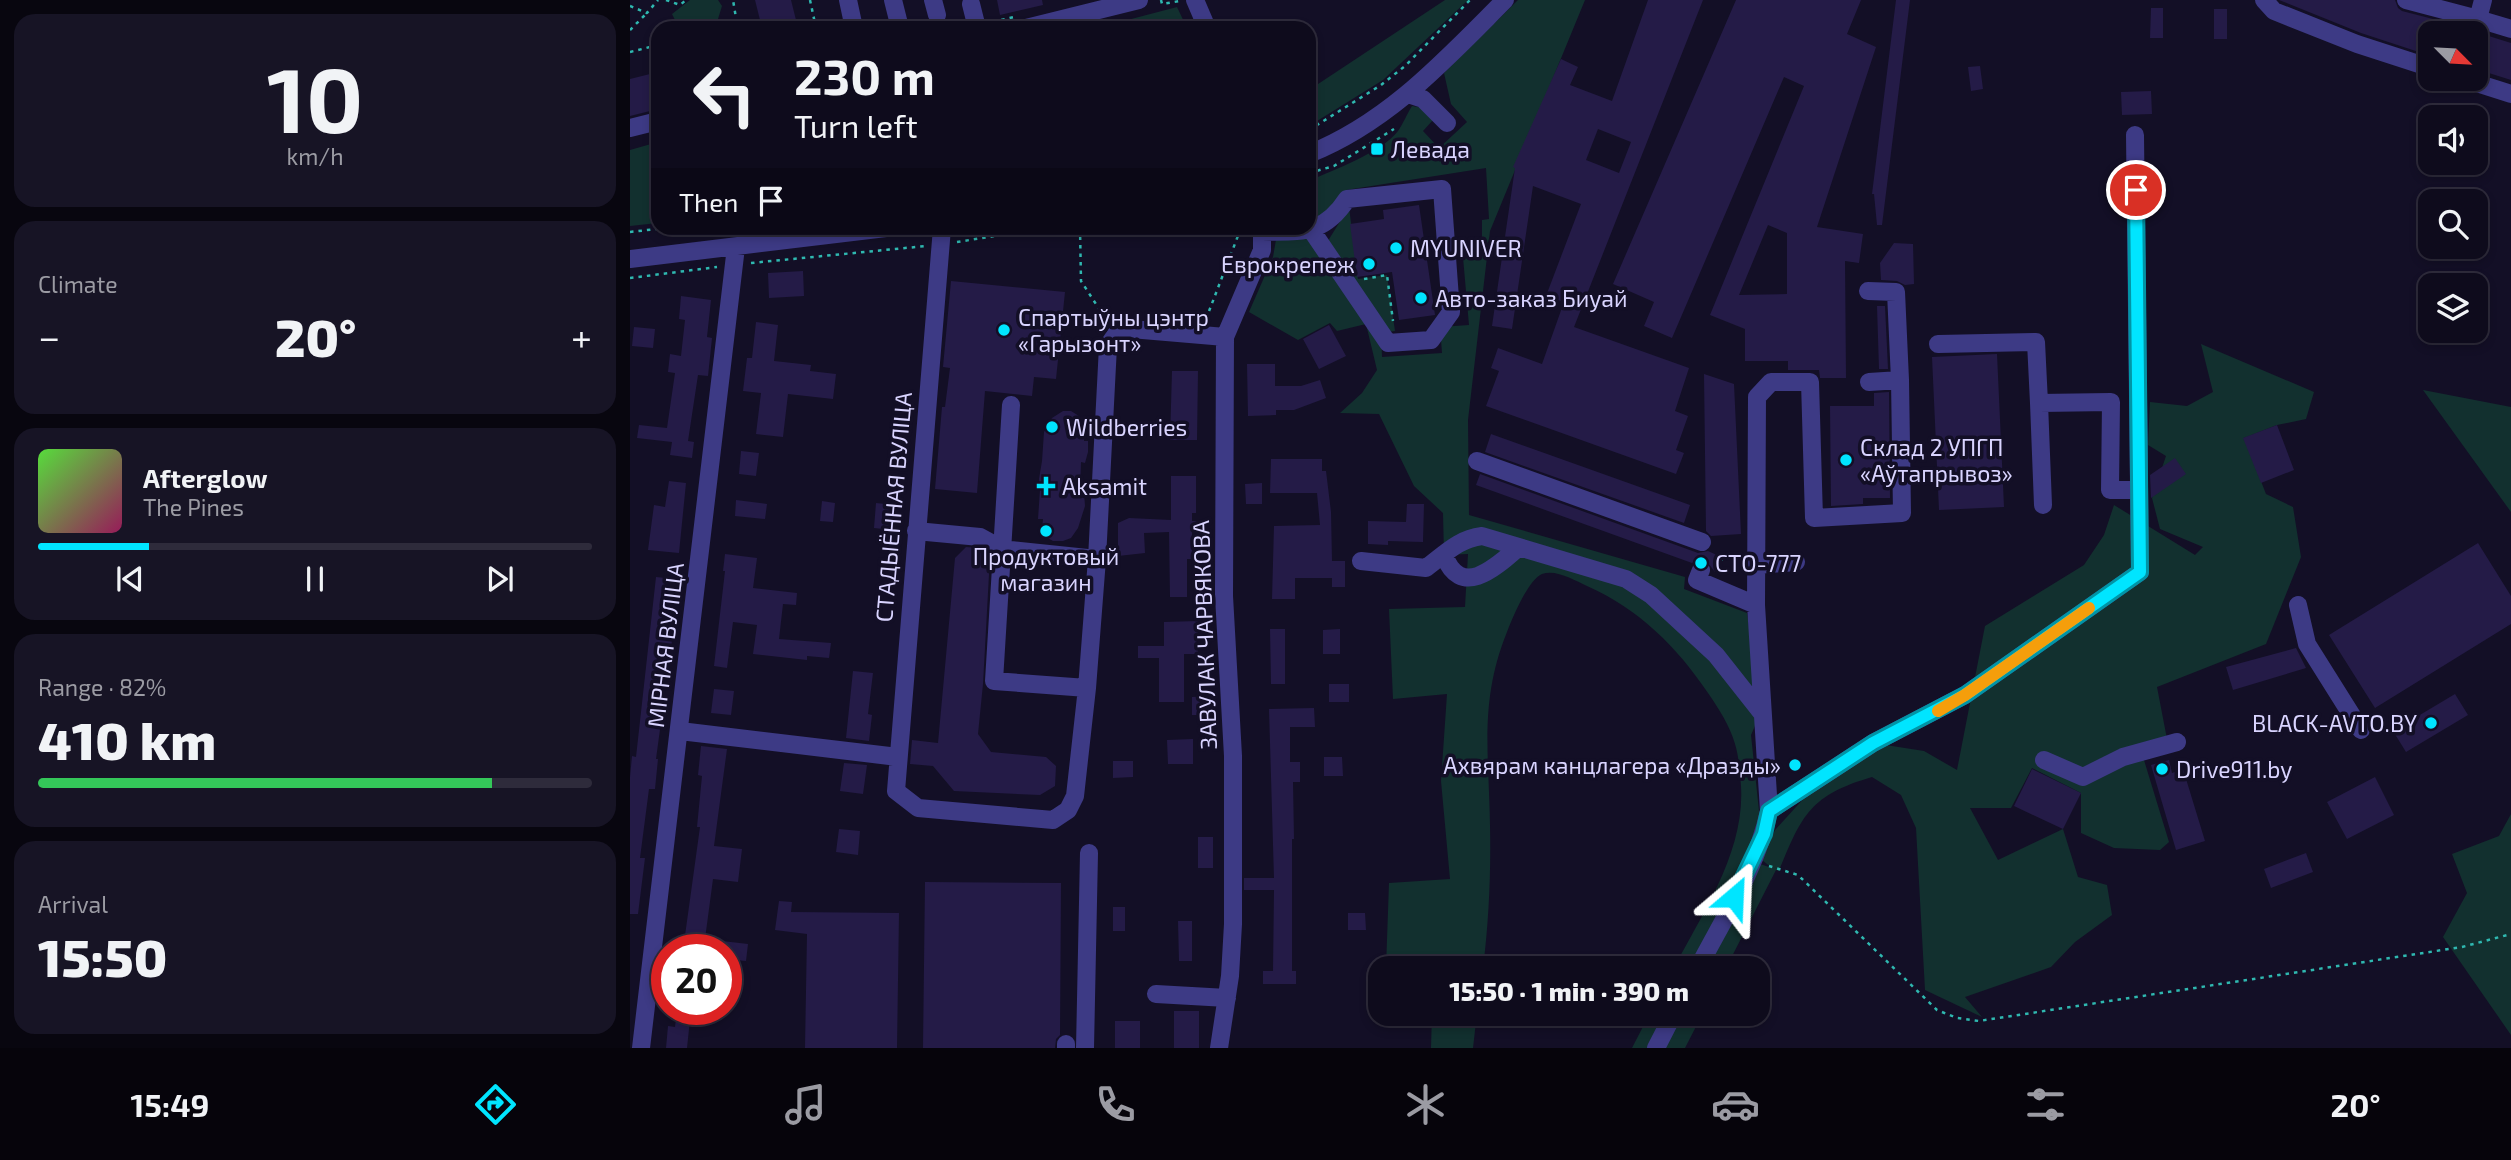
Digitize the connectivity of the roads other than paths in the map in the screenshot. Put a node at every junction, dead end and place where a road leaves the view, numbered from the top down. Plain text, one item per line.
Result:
1 (848, 0) edge
2 (893, 0) edge
3 (1139, 0) edge
4 (1195, 0) edge
5 (1505, 0) edge
6 (2264, 0) edge
7 (2406, 0) edge
8 (2483, 0) edge
9 (971, 4) dead end
10 (2478, 19) junction
11 (853, 21) edge
12 (898, 21) edge
13 (975, 21) edge
14 (1054, 21) edge
15 (1204, 21) edge
16 (2511, 29) edge
17 (2418, 64) edge
18 (2488, 87) edge
19 (1408, 94) junction
20 (2511, 94) edge
21 (651, 123) edge
22 (1447, 123) dead end
23 (630, 128) edge
24 (2135, 135) dead end
25 (1316, 151) edge
26 (1316, 228) edge
27 (848, 235) edge
28 (1262, 235) edge
29 (1315, 235) edge
30 (941, 236) edge
31 (735, 256) junction
32 (630, 259) edge
33 (1867, 291) dead end
34 (1225, 337) junction
35 (1938, 344) dead end
36 (1900, 380) junction
37 (1869, 382) dead end
38 (2039, 403) junction
39 (1011, 405) dead end
40 (1477, 461) dead end
41 (2139, 490) junction
42 (2043, 505) dead end
43 (916, 531) junction
44 (1702, 542) dead end
45 (1519, 547) junction
46 (1002, 549) junction
47 (1444, 555) junction
48 (1097, 559) junction
49 (1361, 561) dead end
50 (1796, 562) dead end
51 (1756, 565) junction
52 (1701, 570) dead end
53 (1756, 605) junction
54 (2298, 605) dead end
55 (1087, 688) junction
56 (1761, 712) junction
57 (2361, 730) dead end
58 (680, 732) junction
59 (2177, 742) dead end
60 (898, 757) junction
61 (2044, 760) dead end
62 (1769, 811) junction
63 (1089, 853) dead end
64 (1704, 956) edge
65 (1156, 994) dead end
66 (1227, 998) junction
67 (1667, 1026) edge
68 (640, 1048) edge
69 (1085, 1048) edge
70 (1219, 1048) edge
71 (1656, 1048) edge

1 - 11 street
2 - 12 street
3 - 14 street
4 - 15 street
5 - 19 street
6 - 17 street
7 - 10 street
8 - 10 street
9 - 13 street
10 - 16 street
18 - 20 street
19 - 22 street
19 - 25 street
21 - 23 street
24 - 41 street
26 - 29 street
27 - 31 street
28 - 34 street, ЗАВУЛАК ЧАРВЯКОВА
30 - 43 street, СТАДЫЁННАЯ ВУЛІЦА
31 - 32 street
31 - 58 street, МІРНАЯ ВУЛІЦА
33 - 36 street
34 - 48 street
34 - 66 street, ЗАВУЛАК ЧАРВЯКОВА
35 - 38 street
36 - 37 street
36 - 51 street
38 - 41 street
38 - 42 street
39 - 46 street
40 - 44 street
41 - 62 street
43 - 46 street
43 - 60 street, СТАДЫЁННАЯ ВУЛІЦА
45 - 47 street
45 - 47 street
45 - 56 street
46 - 48 street
46 - 55 street
47 - 49 street
48 - 55 street
50 - 51 street
51 - 53 street
52 - 53 street
53 - 56 street
54 - 57 street
55 - 60 street, СТАДЫЁННАЯ ВУЛІЦА
56 - 62 street
58 - 60 street
58 - 68 street, МІРНАЯ ВУЛІЦА
59 - 61 street
62 - 64 street
63 - 69 street
65 - 66 street
66 - 70 street, ЗАВУЛАК ЧАРВЯКОВА
67 - 71 street

